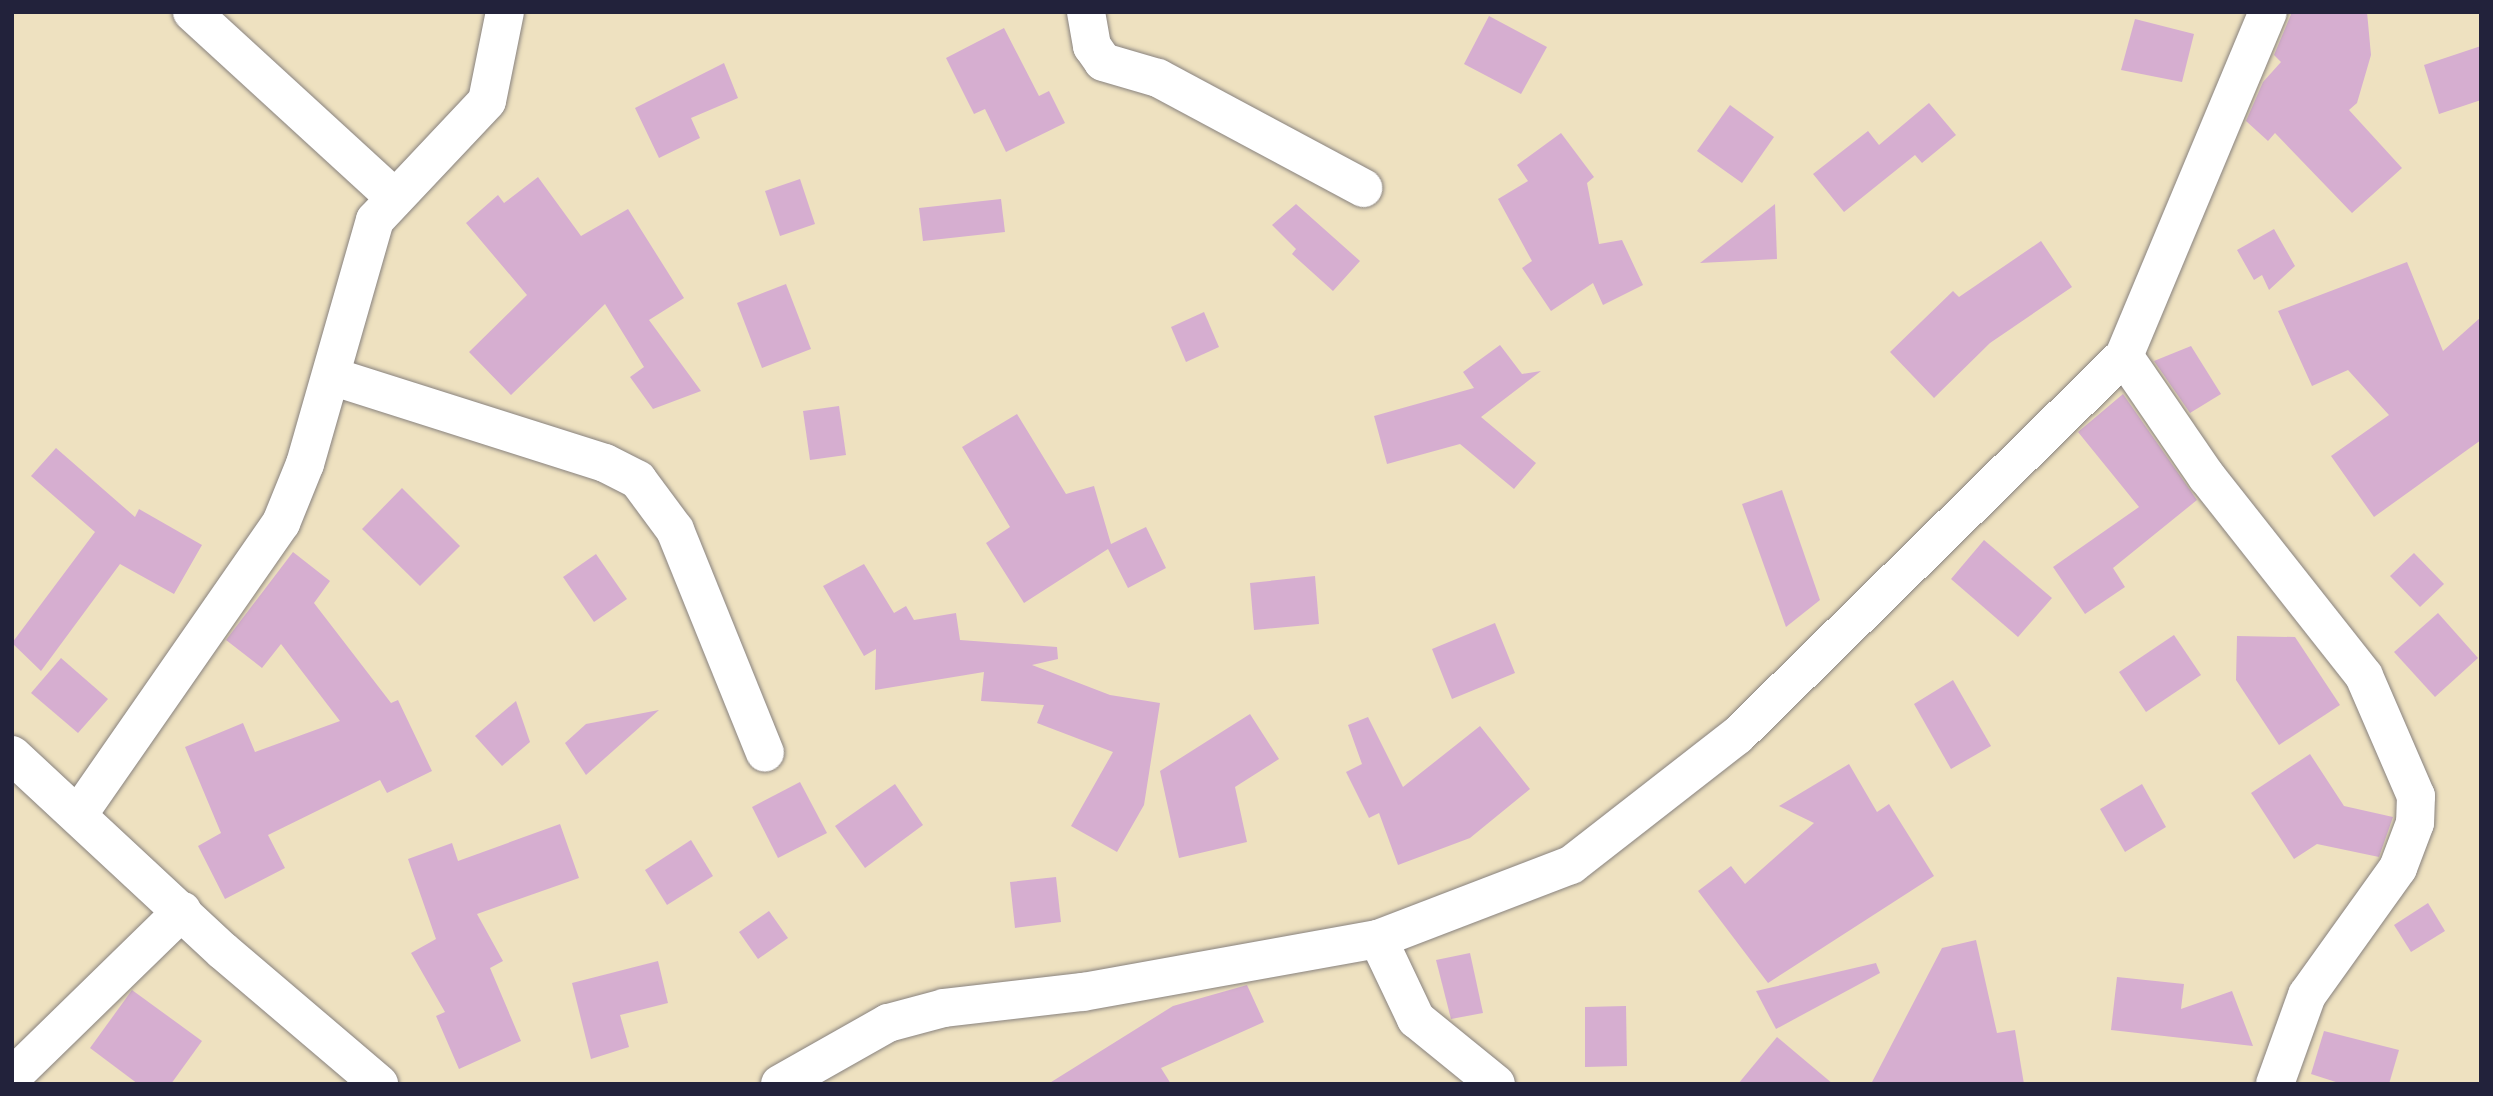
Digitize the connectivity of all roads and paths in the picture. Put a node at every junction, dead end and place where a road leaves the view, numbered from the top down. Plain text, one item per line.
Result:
1 (192, 12) edge
2 (505, 12) edge
3 (1086, 12) edge
4 (2268, 12) edge
5 (1363, 188) dead end
6 (394, 197) junction
7 (2124, 356) junction
8 (331, 376) junction
9 (765, 753) dead end
10 (12, 755) edge
11 (78, 815) junction
12 (182, 911) junction
13 (1378, 939) junction
14 (12, 1077) edge
15 (379, 1084) edge
16 (780, 1084) edge
17 (1496, 1084) edge
18 (2275, 1084) edge

1 - 6 street
2 - 6 street
3 - 5 street
4 - 7 street
6 - 8 street
7 - 13 street
7 - 18 street
8 - 9 street
8 - 11 street
10 - 11 street
11 - 12 street
12 - 14 street
12 - 15 street
13 - 16 street
13 - 17 street

